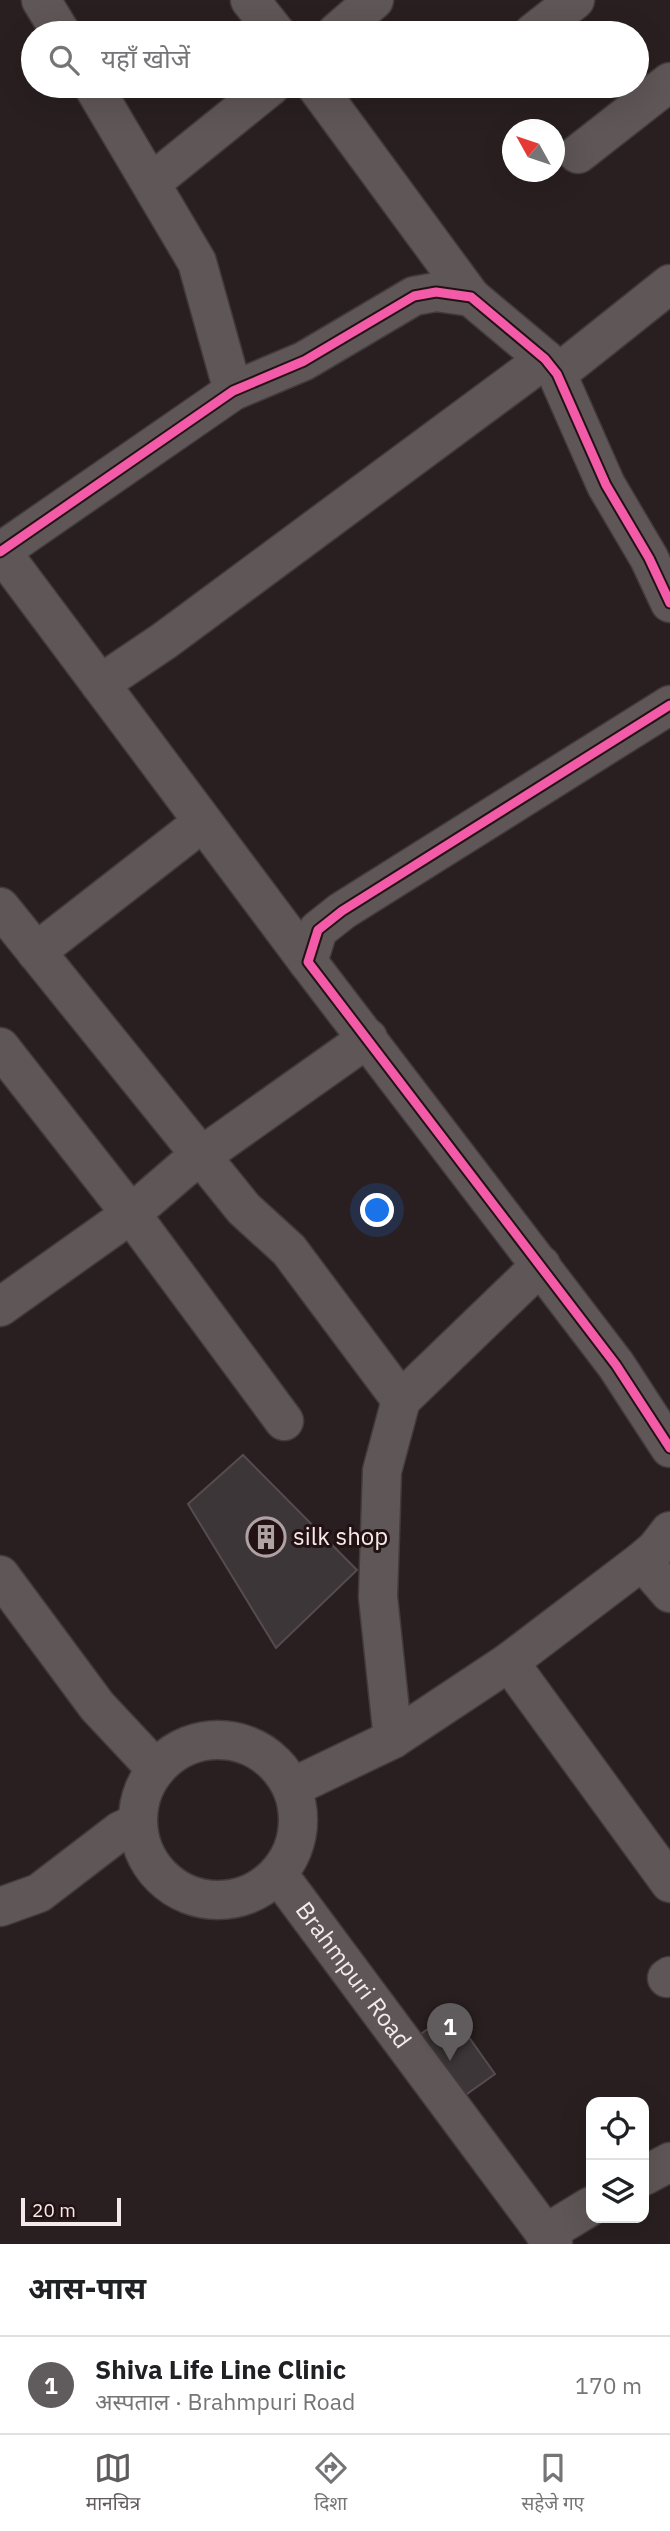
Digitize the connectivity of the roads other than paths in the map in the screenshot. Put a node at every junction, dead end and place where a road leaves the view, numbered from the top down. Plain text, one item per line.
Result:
1 (41, 0) edge
2 (250, 0) edge
3 (374, 0) edge
4 (575, 0) edge
5 (54, 21) edge
6 (267, 21) edge
7 (350, 21) edge
8 (548, 21) edge
9 (670, 82) edge
10 (100, 98) edge
11 (256, 98) edge
12 (325, 98) edge
13 (578, 155) dead end
14 (150, 183) junction
15 (670, 284) edge
16 (471, 297) junction
17 (551, 366) junction
18 (233, 391) junction
19 (0, 551) edge
20 (670, 603) edge
21 (100, 684) junction
22 (668, 710) edge
23 (203, 822) junction
24 (0, 907) edge
25 (36, 952) junction
26 (308, 962) junction
27 (368, 1038) junction
28 (0, 1047) edge
29 (202, 1155) junction
30 (131, 1214) junction
31 (541, 1265) junction
32 (0, 1307) edge
33 (401, 1401) junction
34 (284, 1421) dead end
35 (670, 1448) edge
36 (670, 1531) edge
37 (642, 1561) junction
38 (0, 1575) edge
39 (670, 1593) edge
40 (509, 1662) junction
41 (393, 1739) junction
42 (156, 1769) junction
43 (293, 1787) junction
44 (137, 1824) junction
45 (278, 1874) junction
46 (670, 1883) edge
47 (0, 1907) edge
48 (670, 2162) edge
49 (649, 2173) edge
50 (586, 2210) edge
51 (549, 2239) edge

1 - 5 street
2 - 6 street
3 - 7 street
4 - 8 street
9 - 13 street
10 - 14 street
11 - 14 street
12 - 16 street
14 - 18 street
15 - 17 street
16 - 17 street
16 - 18 street
17 - 20 street
17 - 21 street
18 - 19 street
19 - 21 street
21 - 23 street
22 - 26 street
23 - 25 street
23 - 26 street
24 - 25 street
25 - 29 street
26 - 27 street
27 - 29 street
27 - 31 street
28 - 30 street
29 - 30 street
29 - 33 street
30 - 32 street
30 - 34 street
31 - 33 street
31 - 35 street
33 - 41 street
36 - 37 street
37 - 39 street
37 - 40 street
38 - 42 street
40 - 41 street
40 - 46 street
41 - 43 street
42 - 43 street
42 - 44 street
43 - 45 street
44 - 45 street
44 - 47 street
45 - 51 street, Brahmpuri Road
48 - 49 street
50 - 51 street

